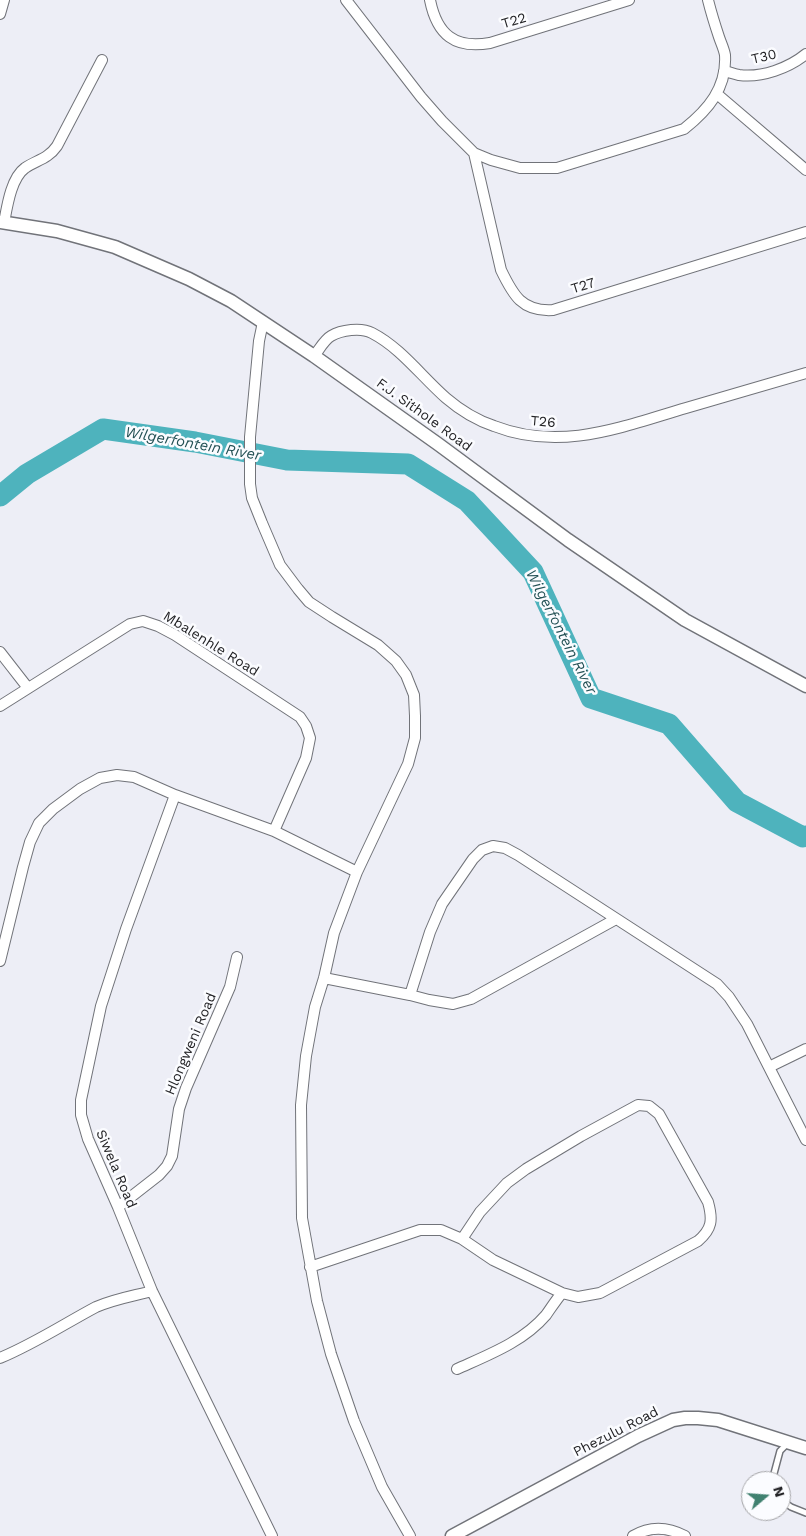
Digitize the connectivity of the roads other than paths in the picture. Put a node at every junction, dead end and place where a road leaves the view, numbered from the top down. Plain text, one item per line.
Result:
1 (4, 0) edge
2 (346, 0) edge
3 (430, 0) edge
4 (628, 0) edge
5 (708, 0) edge
6 (0, 14) edge
7 (806, 54) edge
8 (102, 60) dead end
9 (724, 71) junction
10 (717, 94) junction
11 (474, 153) junction
12 (806, 170) edge
13 (2, 223) edge
14 (806, 232) edge
15 (263, 322) junction
16 (314, 356) junction
17 (806, 373) edge
18 (0, 652) edge
19 (806, 686) edge
20 (28, 688) junction
21 (0, 706) edge
22 (175, 795) junction
23 (274, 831) junction
24 (357, 872) junction
25 (616, 919) junction
26 (238, 957) dead end
27 (0, 961) edge
28 (324, 978) junction
29 (410, 995) junction
30 (806, 1049) edge
31 (769, 1067) junction
32 (806, 1140) edge
33 (118, 1207) junction
34 (462, 1238) junction
35 (310, 1267) junction
36 (152, 1292) junction
37 (562, 1293) junction
38 (0, 1358) edge
39 (457, 1369) dead end
40 (788, 1442) junction
41 (806, 1448) edge
42 (775, 1471) edge
43 (791, 1507) edge
44 (806, 1513) edge
45 (272, 1536) edge
46 (410, 1536) edge
47 (452, 1536) edge
48 (633, 1536) edge
49 (685, 1536) edge

1 - 6 street
2 - 11 street
3 - 4 street, T22
5 - 9 street
7 - 9 street, T30
8 - 13 street
9 - 10 street
10 - 11 street
10 - 12 street
11 - 14 street, T27
13 - 15 street, F.J. Sithole Road
15 - 16 street, F.J. Sithole Road
15 - 24 street
16 - 17 street, T26
16 - 19 street, F.J. Sithole Road
18 - 20 street
20 - 21 street, Mbalenhle Road
20 - 23 street, Mbalenhle Road
22 - 23 street
22 - 27 street
22 - 33 street, Siwela Road
23 - 24 street
24 - 28 street
25 - 29 street
25 - 29 street
25 - 31 street
26 - 33 street, Hlongweni Road
28 - 29 street
28 - 35 street
30 - 31 street
31 - 32 street
33 - 36 street, Siwela Road
34 - 35 street
34 - 37 street
34 - 37 street
35 - 46 street
36 - 38 street
36 - 45 street, Siwela Road
37 - 39 street
40 - 41 street, Phezulu Road
40 - 42 lane
40 - 47 street, Phezulu Road
43 - 44 lane
48 - 49 street

